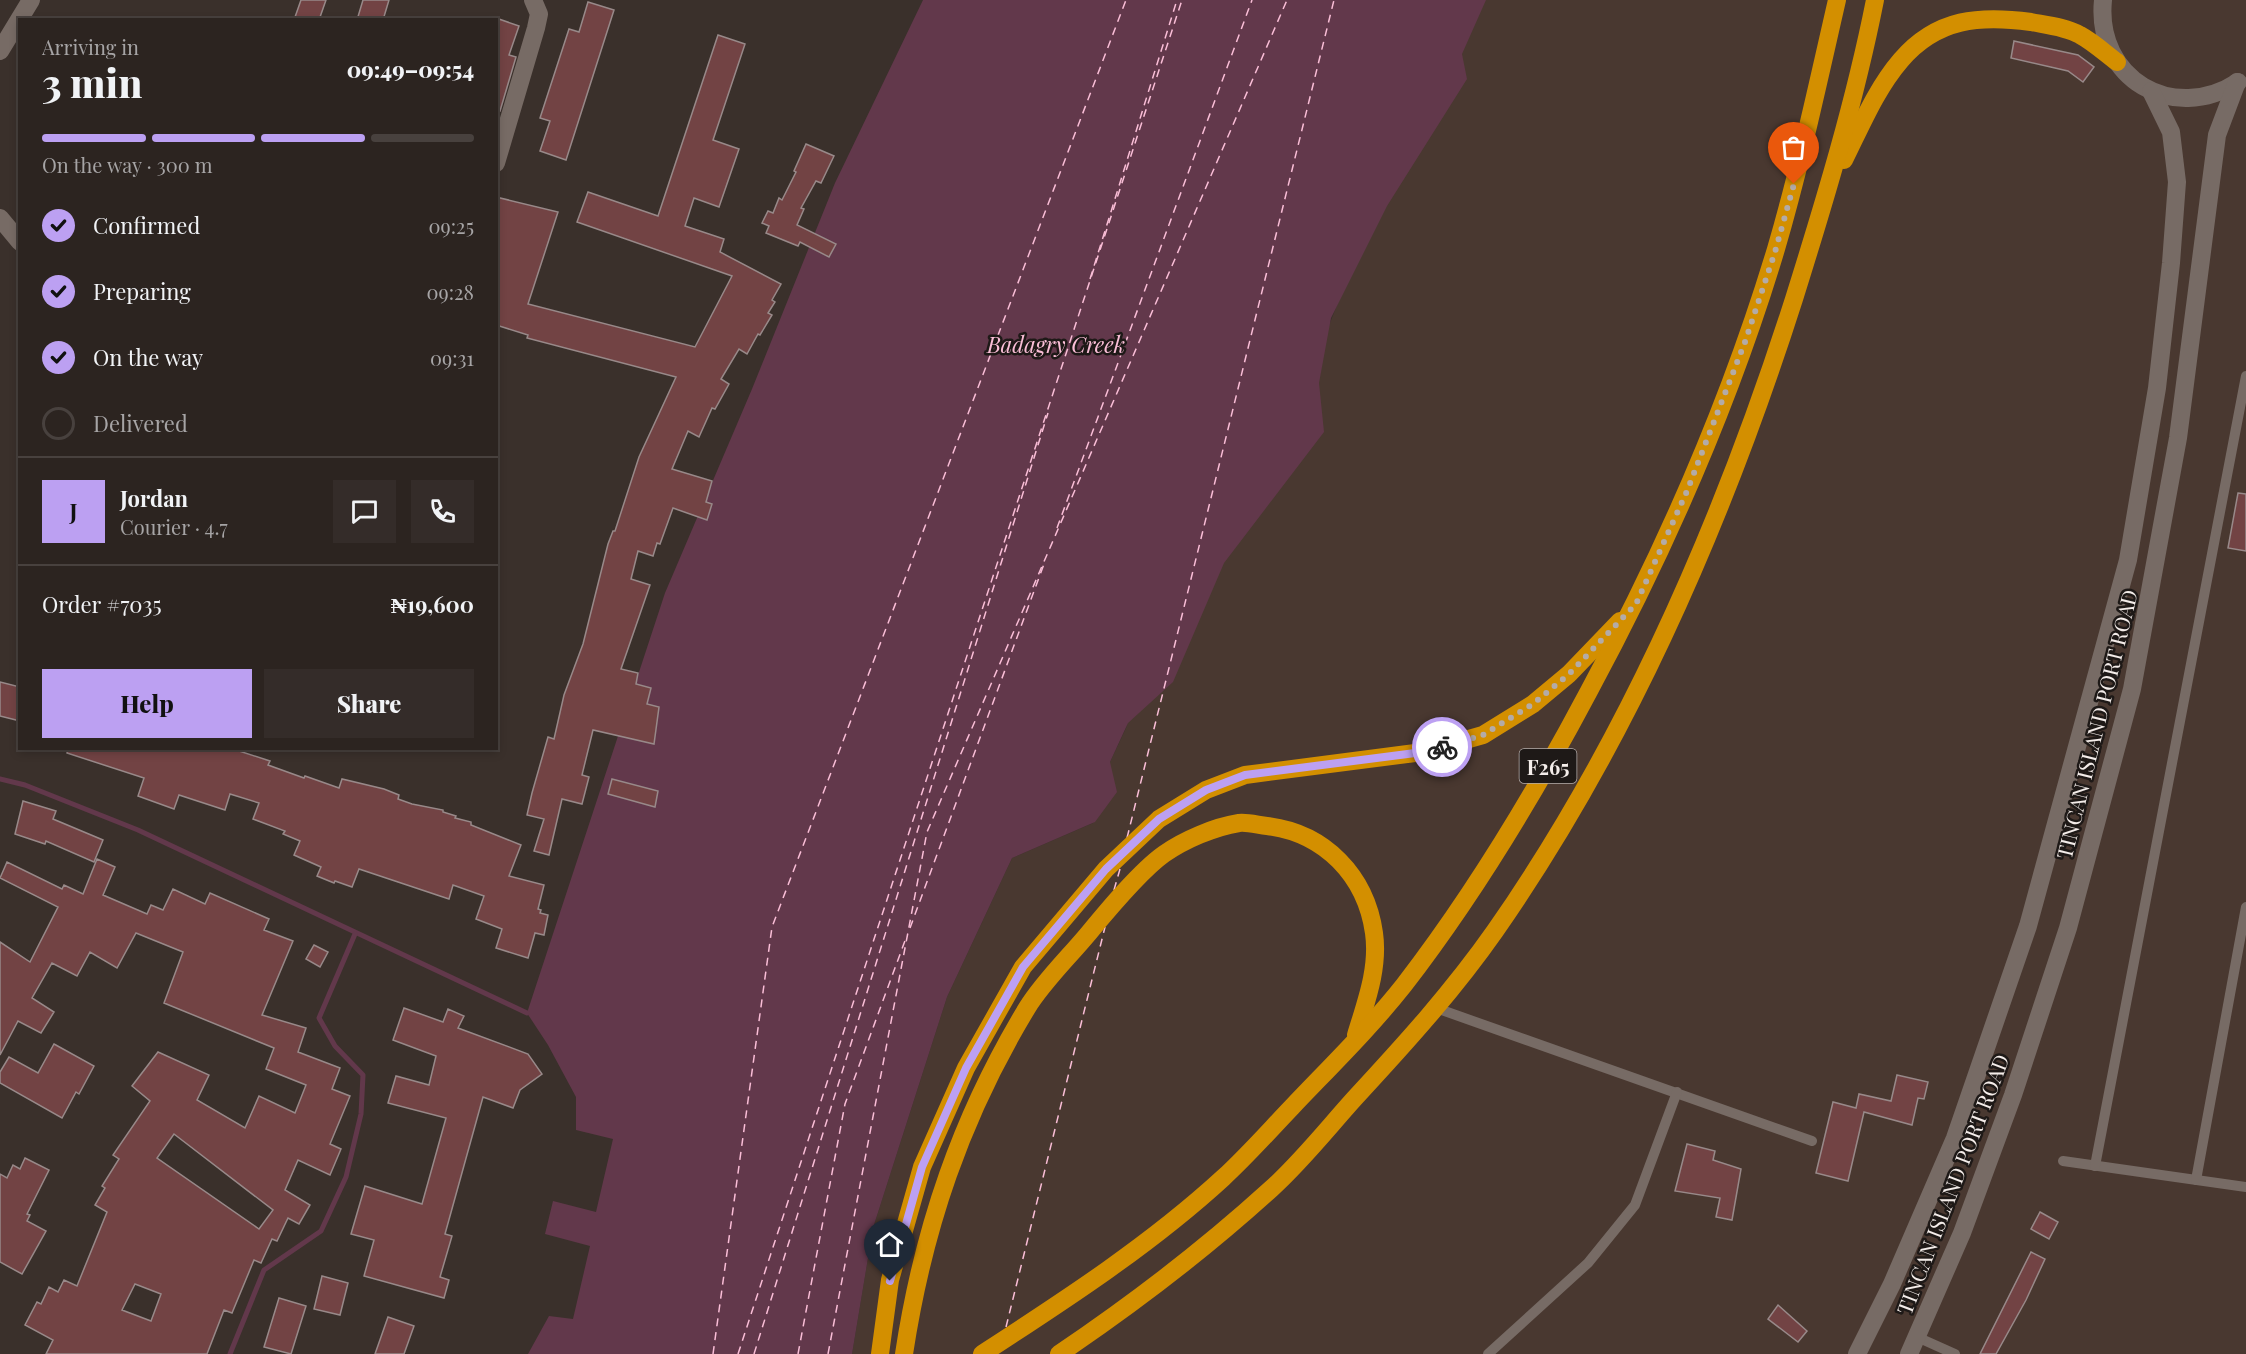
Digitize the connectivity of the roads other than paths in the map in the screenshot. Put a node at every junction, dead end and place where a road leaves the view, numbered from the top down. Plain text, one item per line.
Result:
1 (31, 0) edge
2 (533, 0) edge
3 (1838, 0) edge
4 (1875, 0) edge
5 (2103, 0) edge
6 (20, 18) edge
7 (18, 21) edge
8 (0, 51) edge
9 (2117, 62) junction
10 (2242, 79) edge
11 (2151, 91) junction
12 (498, 156) edge
13 (1828, 191) junction
14 (0, 218) edge
15 (18, 240) edge
16 (2246, 376) edge
17 (1636, 604) junction
18 (2246, 908) edge
19 (1436, 1008) junction
20 (1354, 1042) junction
21 (1677, 1092) junction
22 (1812, 1141) dead end
23 (2063, 1161) dead end
24 (2095, 1166) junction
25 (2196, 1180) junction
26 (2246, 1187) edge
27 (1917, 1337) junction
28 (880, 1354) edge
29 (904, 1354) edge
30 (983, 1354) edge
31 (1059, 1354) edge
32 (1488, 1354) edge
33 (1857, 1354) edge
34 (1909, 1354) edge
35 (1954, 1354) edge

1 - 6 street
2 - 12 street
3 - 17 highway, F265
4 - 13 highway, F265
5 - 9 street
7 - 8 street
9 - 11 street
9 - 13 highway
10 - 11 street
10 - 27 street, TINCAN ISLAND PORT ROAD
11 - 33 street, TINCAN ISLAND PORT ROAD
13 - 19 highway, F265
14 - 15 street
16 - 24 lane
17 - 20 highway, F265
17 - 28 highway
18 - 25 lane
19 - 21 lane
19 - 31 highway, F265
20 - 29 highway
20 - 30 highway, F265
21 - 22 lane
21 - 32 lane
23 - 24 lane
24 - 25 lane
25 - 26 lane
27 - 34 street, TINCAN ISLAND PORT ROAD
27 - 35 lane

